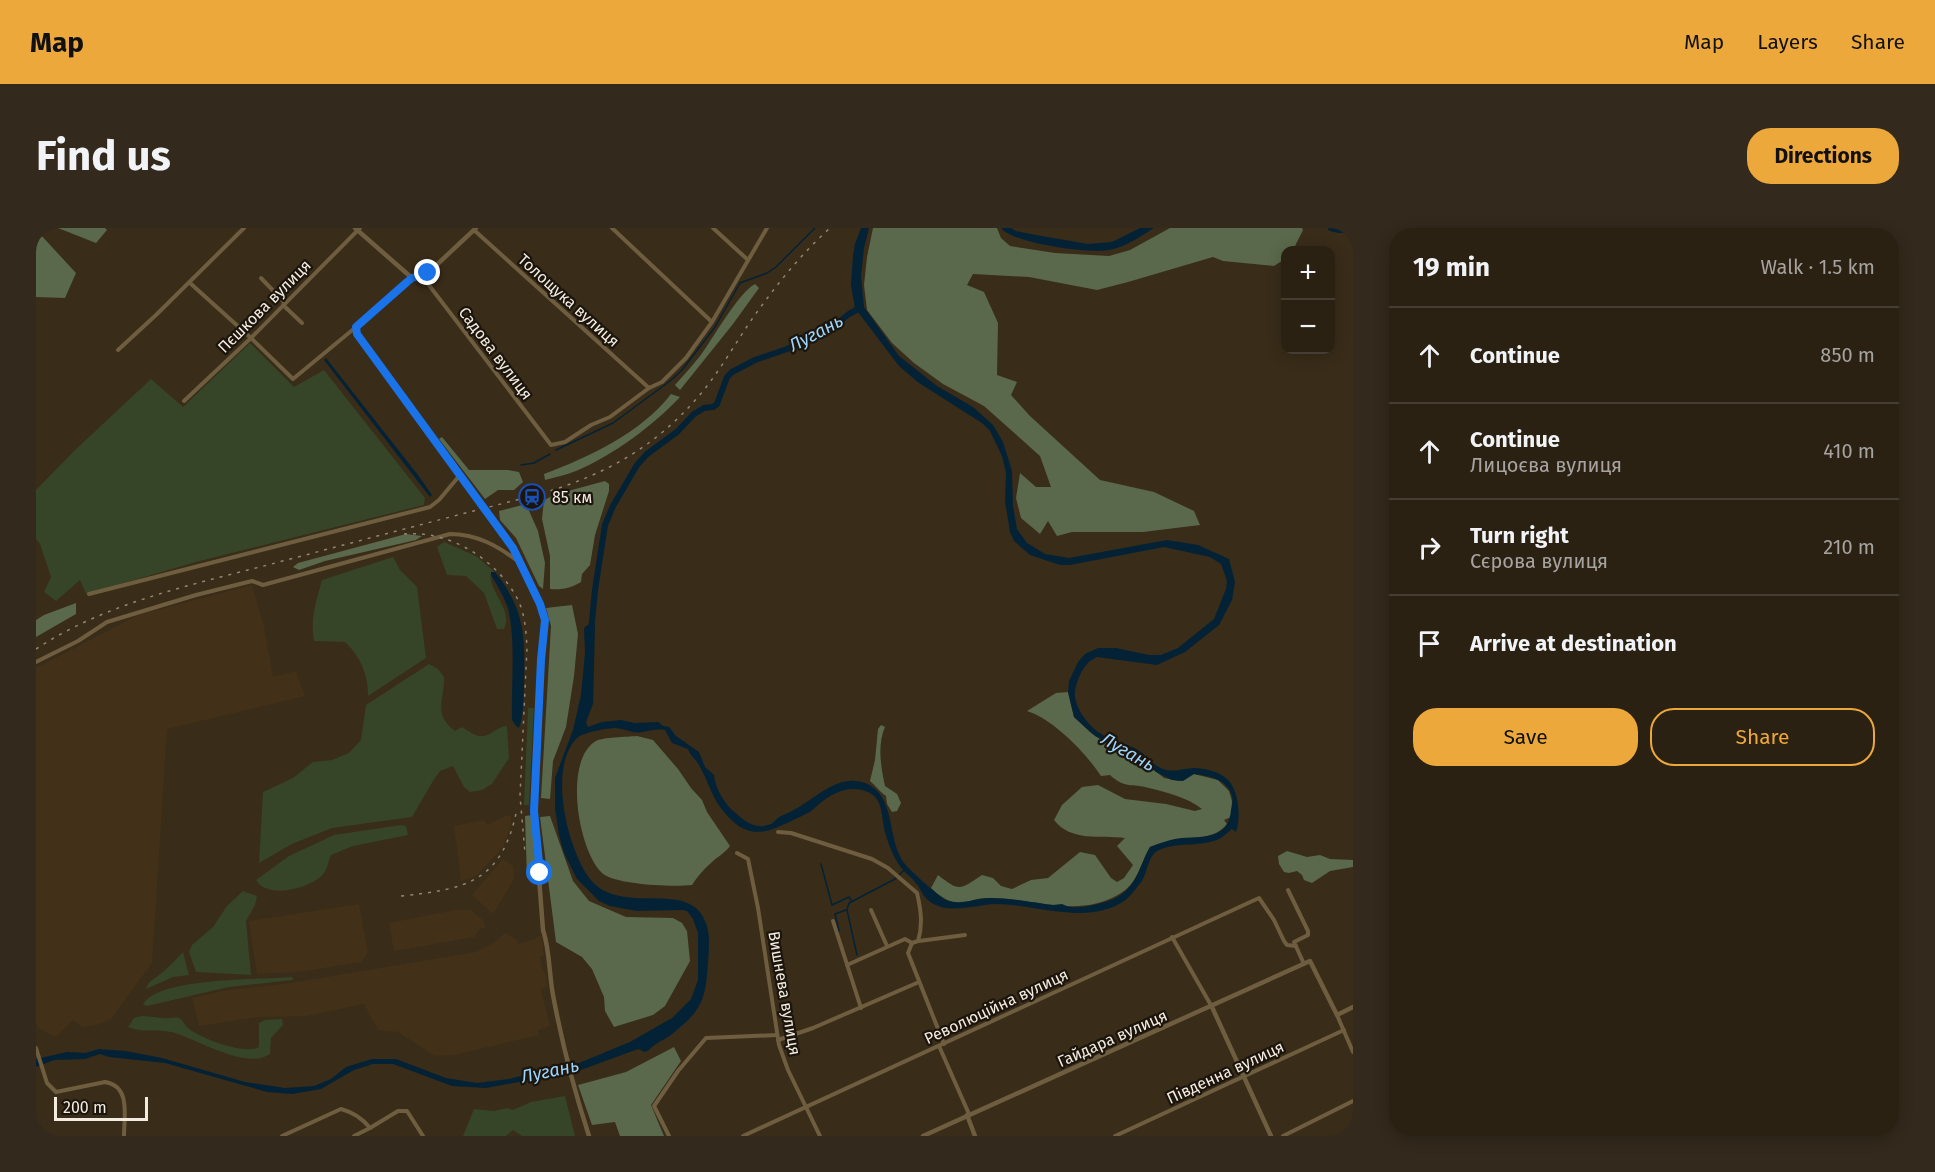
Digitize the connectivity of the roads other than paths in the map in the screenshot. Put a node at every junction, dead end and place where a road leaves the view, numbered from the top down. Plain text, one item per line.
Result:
1 (244, 228) edge
2 (612, 228) edge
3 (713, 228) edge
4 (767, 228) edge
5 (358, 229) edge
6 (475, 229) edge
7 (748, 260) junction
8 (422, 276) junction
9 (261, 278) dead end
10 (412, 278) junction
11 (190, 283) junction
12 (284, 304) junction
13 (712, 322) junction
14 (302, 323) dead end
15 (356, 327) junction
16 (251, 338) junction
17 (118, 350) dead end
18 (649, 388) junction
19 (184, 401) dead end
20 (460, 475) junction
21 (522, 565) junction
22 (89, 594) dead end
23 (36, 662) edge
24 (778, 832) dead end
25 (738, 853) dead end
26 (1288, 890) dead end
27 (871, 910) dead end
28 (833, 921) dead end
29 (965, 935) dead end
30 (1172, 937) junction
31 (918, 941) junction
32 (912, 943) junction
33 (887, 946) junction
34 (1296, 946) junction
35 (847, 964) junction
36 (1304, 964) junction
37 (919, 982) junction
38 (1212, 1007) junction
39 (1353, 1007) edge
40 (861, 1008) junction
41 (1337, 1015) junction
42 (1344, 1030) junction
43 (778, 1037) junction
44 (944, 1044) junction
45 (939, 1046) junction
46 (36, 1048) edge
47 (1353, 1052) edge
48 (1244, 1077) junction
49 (1353, 1101) edge
50 (806, 1108) junction
51 (968, 1115) junction
52 (369, 1128) junction
53 (422, 1134) edge
54 (124, 1136) edge
55 (282, 1136) edge
56 (354, 1136) edge
57 (429, 1136) edge
58 (589, 1136) edge
59 (669, 1136) edge
60 (743, 1136) edge
61 (820, 1136) edge
62 (923, 1136) edge
63 (975, 1136) edge
64 (1115, 1136) edge
65 (1271, 1136) edge
66 (1283, 1136) edge

1 - 11 street
2 - 13 street
3 - 7 street
4 - 7 street
5 - 10 street
5 - 12 street, Пєшкова вулиця
6 - 8 street
6 - 18 street, Толощука вулиця
7 - 13 street
8 - 10 street
8 - 18 street, Садова вулиця
9 - 12 street
10 - 15 street
11 - 16 street
11 - 17 street
12 - 14 street
12 - 16 street, Пєшкова вулиця
13 - 18 street
15 - 16 street
15 - 20 street
16 - 19 street, Пєшкова вулиця
20 - 21 street, bridge
20 - 22 street
21 - 23 street
21 - 58 street
24 - 31 street
25 - 43 street, Вишнева вулиця
26 - 34 street
27 - 33 street
28 - 35 street
29 - 31 street
30 - 34 street, Революційна вулиця
30 - 38 street
30 - 44 street, Революційна вулиця
31 - 32 street
32 - 33 street
32 - 37 street
33 - 35 street
34 - 36 street
35 - 40 street
36 - 38 street, Гайдара вулиця
36 - 41 street, Гайдара вулиця
37 - 40 street
37 - 44 street
38 - 48 street
38 - 51 street, Гайдара вулиця
39 - 41 street
40 - 43 street
41 - 42 street
42 - 47 street
42 - 48 street, Південна вулиця
43 - 50 street, Вишнева вулиця
43 - 59 street
44 - 45 street, Революційна вулиця
45 - 50 street, Революційна вулиця
45 - 51 street
46 - 54 street
48 - 64 street, Південна вулиця
48 - 65 street
49 - 66 street
50 - 60 street, Революційна вулиця
50 - 61 street, Вишнева вулиця
51 - 62 street, Гайдара вулиця
51 - 63 street
52 - 53 street
52 - 55 street
52 - 56 street
53 - 57 street

